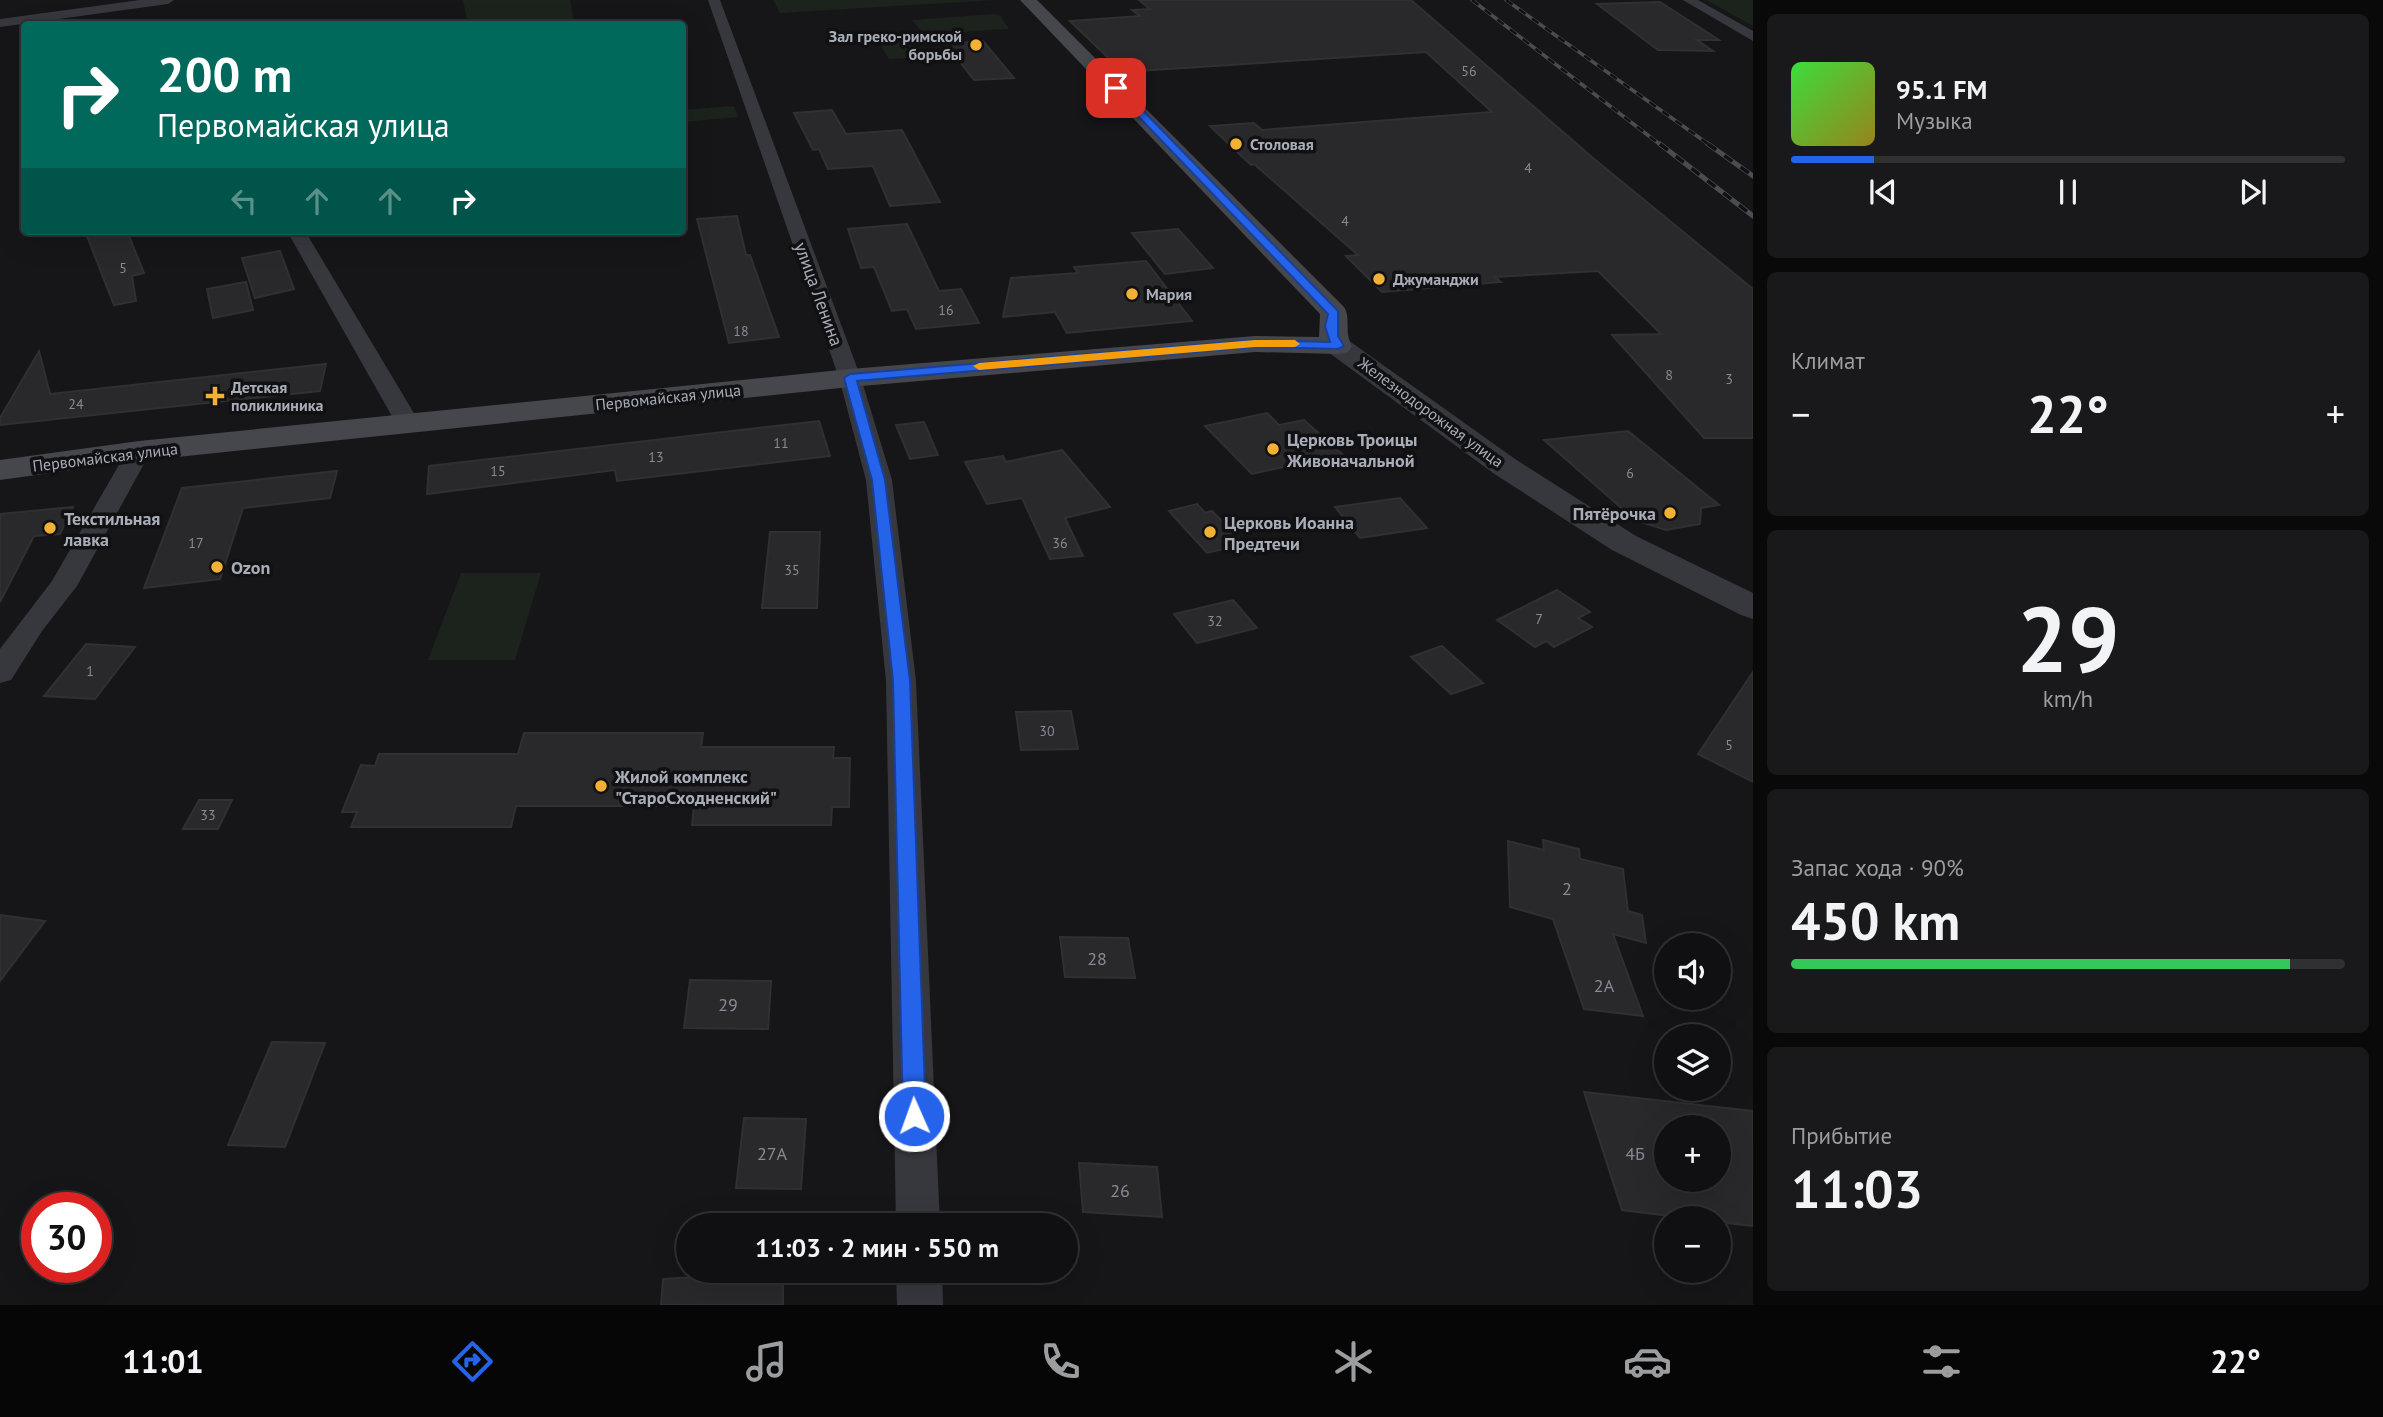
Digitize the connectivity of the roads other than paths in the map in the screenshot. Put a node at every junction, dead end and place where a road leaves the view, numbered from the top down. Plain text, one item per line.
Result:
1 (714, 0) edge
2 (1028, 0) edge
3 (1689, 0) edge
4 (165, 3) edge
5 (0, 23) edge
6 (1753, 37) edge
7 (298, 235) edge
8 (1338, 346) junction
9 (850, 378) junction
10 (409, 425) junction
11 (139, 451) junction
12 (0, 470) edge
13 (1753, 607) edge
14 (0, 672) edge
15 (918, 1213) edge
16 (919, 1283) edge
17 (920, 1305) edge

1 - 9 street, улица Ленина
2 - 8 main road
3 - 6 street
4 - 5 street
7 - 10 street
8 - 9 main road, Первомайская улица
8 - 13 street, Железнодорожная улица
9 - 10 main road, Первомайская улица
9 - 15 street, улица Ленина
10 - 11 main road, Первомайская улица
11 - 12 main road, Первомайская улица
11 - 14 street
16 - 17 street

